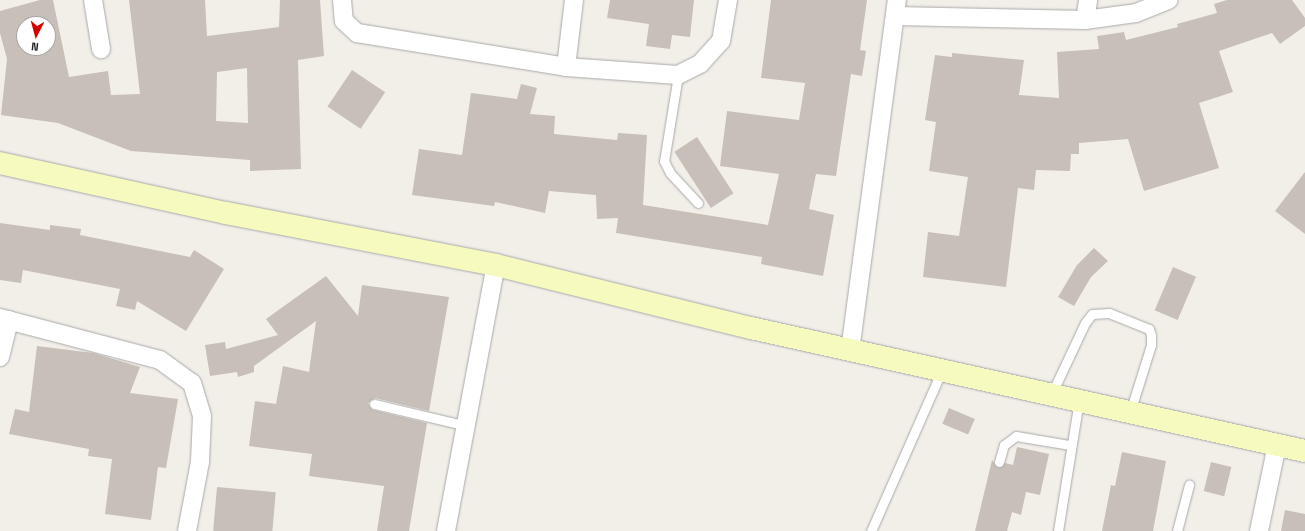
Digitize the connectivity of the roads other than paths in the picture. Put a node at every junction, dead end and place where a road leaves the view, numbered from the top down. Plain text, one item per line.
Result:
1 (93, 0) edge
2 (342, 0) edge
3 (574, 0) edge
4 (728, 0) edge
5 (1088, 0) edge
6 (1169, 0) edge
7 (896, 8) edge
8 (1086, 20) junction
9 (100, 49) dead end
10 (566, 67) junction
11 (678, 75) junction
12 (0, 162) edge
13 (698, 202) dead end
14 (496, 265) junction
15 (4, 319) edge
16 (850, 351) junction
17 (0, 357) edge
18 (942, 370) junction
19 (1052, 393) junction
20 (1080, 398) junction
21 (374, 404) dead end
22 (1130, 412) junction
23 (463, 425) junction
24 (1070, 445) junction
25 (1277, 445) junction
26 (1305, 451) edge
27 (999, 462) dead end
28 (1189, 486) dead end
29 (187, 531) edge
30 (446, 531) edge
31 (871, 531) edge
32 (1058, 531) edge
33 (1177, 531) edge
34 (1259, 531) edge

1 - 9 street
2 - 10 street
3 - 10 street
4 - 11 street
5 - 8 street
6 - 8 street
7 - 8 street
7 - 16 street
10 - 11 street
11 - 13 lane
12 - 14 main road
14 - 16 main road
14 - 23 street
15 - 17 street
15 - 29 street
16 - 18 main road
18 - 19 main road
18 - 31 lane
19 - 20 main road
19 - 22 lane
20 - 22 main road
20 - 24 lane
21 - 23 lane
22 - 25 main road
23 - 30 street
24 - 27 lane
24 - 32 lane
25 - 26 main road
25 - 34 street
28 - 33 lane

